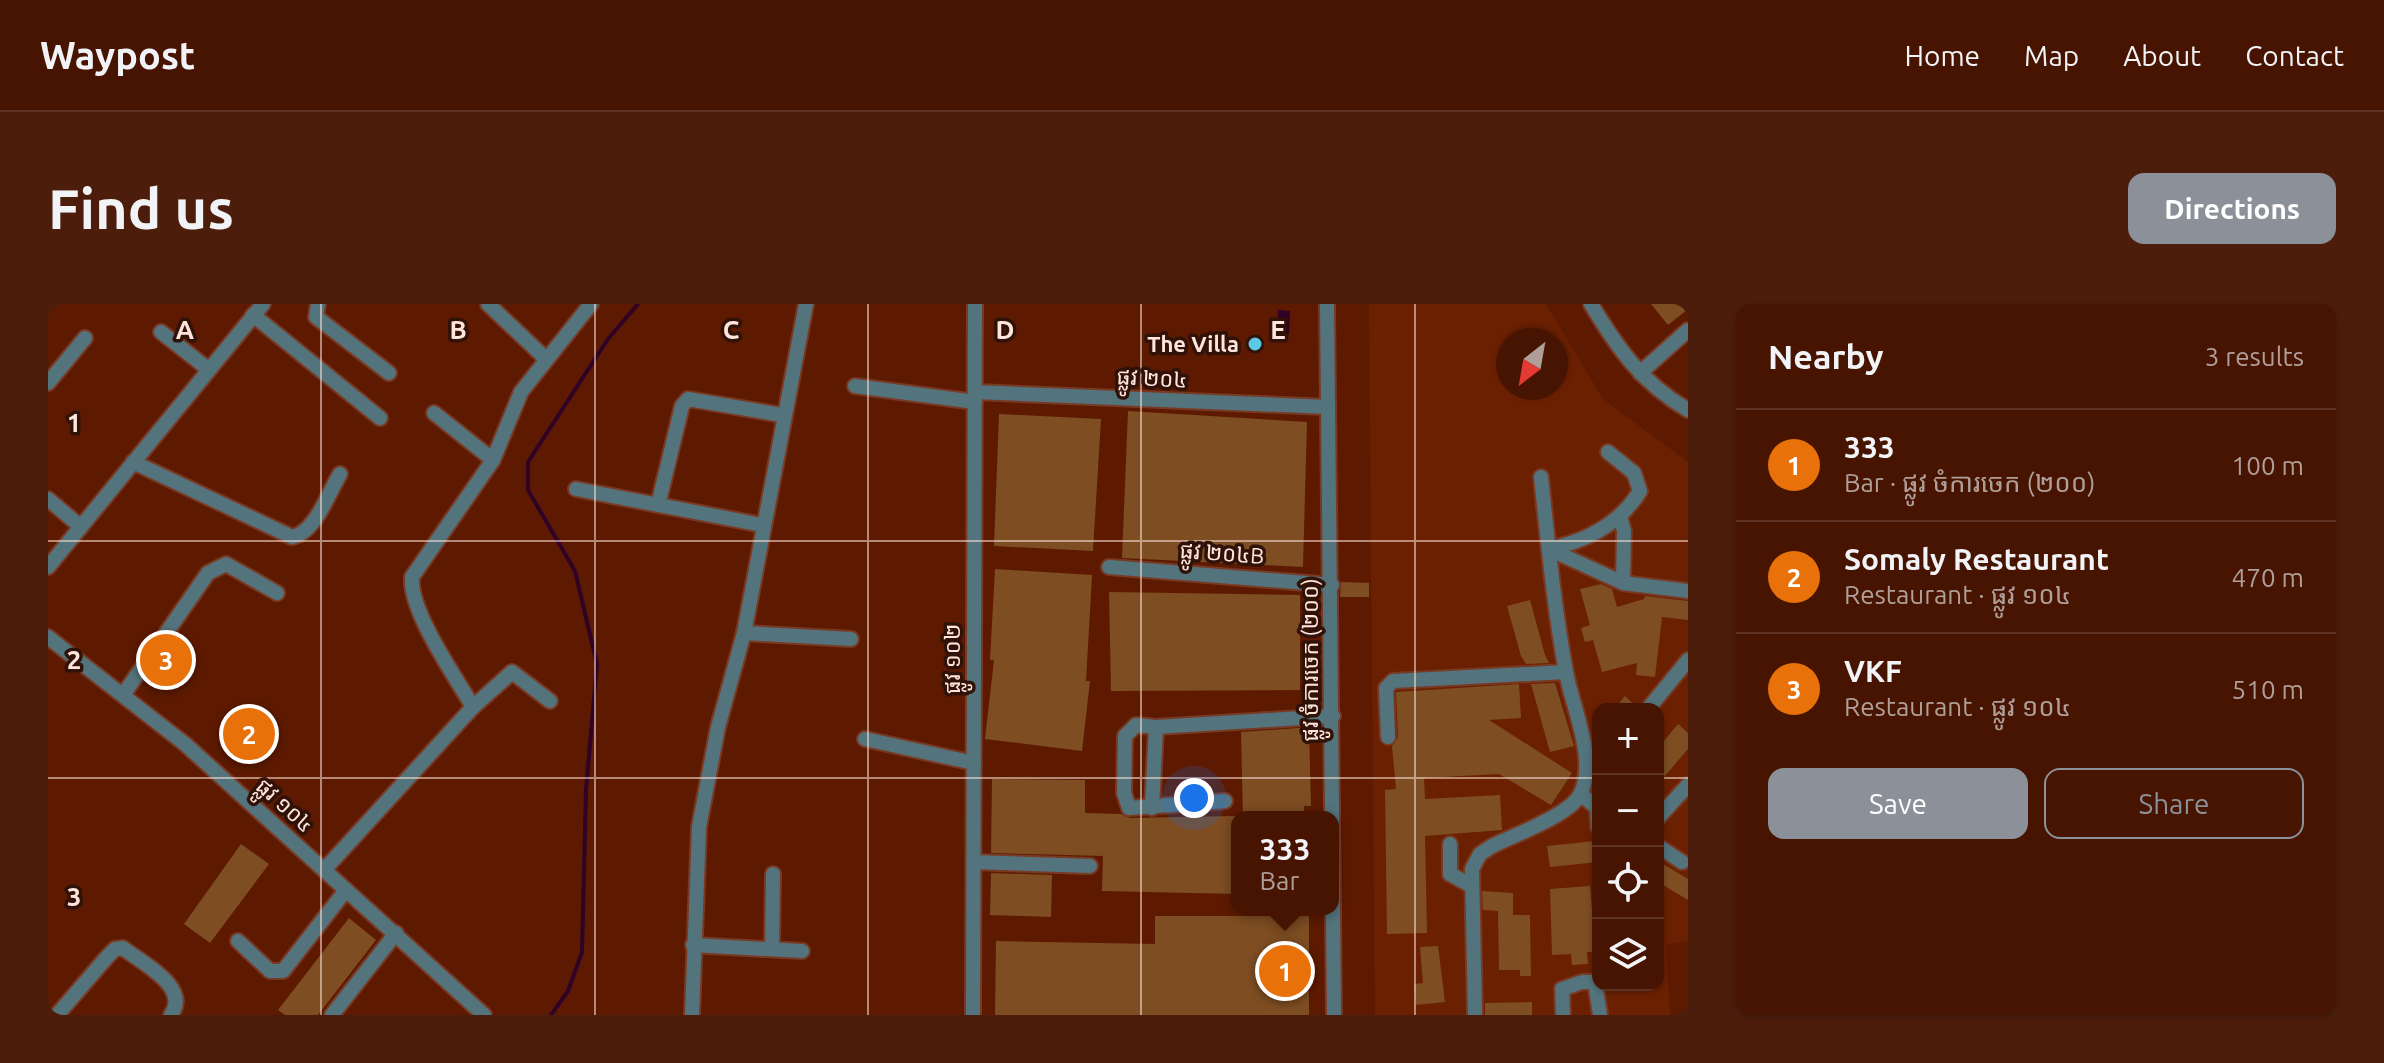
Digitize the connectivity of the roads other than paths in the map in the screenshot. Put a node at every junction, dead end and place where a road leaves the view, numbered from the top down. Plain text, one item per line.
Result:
1 (318, 304) edge
2 (488, 304) edge
3 (591, 304) edge
4 (806, 304) edge
5 (975, 304) edge
6 (1327, 304) edge
7 (1591, 304) edge
8 (258, 310) edge
9 (1688, 330) edge
10 (161, 332) dead end
11 (85, 338) dead end
12 (545, 358) junction
13 (208, 369) junction
14 (389, 373) dead end
15 (1640, 373) junction
16 (48, 383) edge
17 (855, 386) dead end
18 (975, 397) junction
19 (1328, 407) junction
20 (1688, 410) edge
21 (434, 413) dead end
22 (782, 415) junction
23 (380, 418) dead end
24 (1608, 452) dead end
25 (493, 460) junction
26 (133, 462) junction
27 (340, 474) dead end
28 (1541, 477) dead end
29 (576, 489) dead end
30 (48, 499) edge
31 (658, 505) junction
32 (1620, 517) junction
33 (762, 525) junction
34 (81, 527) junction
35 (1549, 549) junction
36 (48, 567) edge
37 (1109, 567) dead end
38 (1623, 583) junction
39 (1332, 585) junction
40 (1688, 591) edge
41 (277, 593) dead end
42 (744, 633) junction
43 (48, 637) edge
44 (851, 639) dead end
45 (1688, 660) edge
46 (1566, 672) junction
47 (123, 695) junction
48 (550, 701) dead end
49 (1653, 703) edge
50 (473, 707) junction
51 (1333, 716) junction
52 (1156, 727) junction
53 (1388, 737) dead end
54 (865, 739) dead end
55 (974, 763) junction
56 (1592, 769) edge
57 (1688, 785) edge
58 (1581, 794) junction
59 (1225, 801) dead end
60 (1592, 804) edge
61 (1152, 808) junction
62 (1333, 811) edge
63 (1664, 811) edge
64 (1450, 844) dead end
65 (1660, 847) edge
66 (974, 862) junction
67 (1682, 862) dead end
68 (1090, 866) dead end
69 (324, 870) junction
70 (773, 874) dead end
71 (1470, 885) junction
72 (346, 890) junction
73 (1334, 915) edge
74 (396, 933) junction
75 (238, 941) dead end
76 (693, 945) junction
77 (772, 949) junction
78 (802, 951) dead end
79 (57, 1015) edge
80 (171, 1015) edge
81 (332, 1015) edge
82 (484, 1015) edge
83 (692, 1015) edge
84 (973, 1015) edge
85 (1334, 1015) edge
86 (1475, 1015) edge
87 (1563, 1015) edge
88 (1600, 1015) edge

1 - 14 street
2 - 12 street
3 - 12 street
4 - 22 street
5 - 18 street, ផ្លូវ ១០២
6 - 19 street, ផ្លូវ ចំការចេក (២០០)
7 - 15 street
8 - 13 street
8 - 23 street
9 - 15 street
10 - 13 street
11 - 16 street
12 - 25 street
13 - 26 street
15 - 20 street
17 - 18 street, ផ្លូវ ២០៤
18 - 19 street, ផ្លូវ ២០៤
18 - 55 street, ផ្លូវ ១០២
19 - 39 street, ផ្លូវ ចំការចេក (២០០)
21 - 25 street
22 - 31 street
22 - 33 street
24 - 32 street
25 - 50 street
26 - 27 street
26 - 34 street
28 - 35 street
29 - 31 street
30 - 34 street
31 - 33 street
32 - 35 street
32 - 38 street
33 - 42 street
34 - 36 street
35 - 38 street
35 - 46 street
37 - 39 street, ផ្លូវ ២០៤B
38 - 40 street
39 - 51 street, ផ្លូវ ចំការចេក (២០០)
41 - 47 street
42 - 44 street
42 - 76 street
43 - 47 street, ផ្លូវ ១០៤
45 - 49 street
46 - 53 street
46 - 56 street
47 - 69 street, ផ្លូវ ១០៤
48 - 50 street
50 - 69 street
51 - 52 street
51 - 62 street, ផ្លូវ ចំការចេក (២០០)
52 - 61 street
52 - 61 street
54 - 55 street
55 - 66 street, ផ្លូវ ១០២
56 - 58 street
57 - 63 street
58 - 60 street
58 - 71 street
59 - 61 street
64 - 71 street
65 - 67 street
66 - 68 street
66 - 84 street, ផ្លូវ ១០២
69 - 72 street, ផ្លូវ ១០៤
70 - 77 street
71 - 86 street
72 - 74 street, ផ្លូវ ១០៤
72 - 75 street
73 - 85 street, ផ្លូវ ចំការចេក (២០០)
74 - 81 street
74 - 82 street, ផ្លូវ ១០៤
76 - 77 street
76 - 83 street
77 - 78 street
79 - 80 street
87 - 88 street

